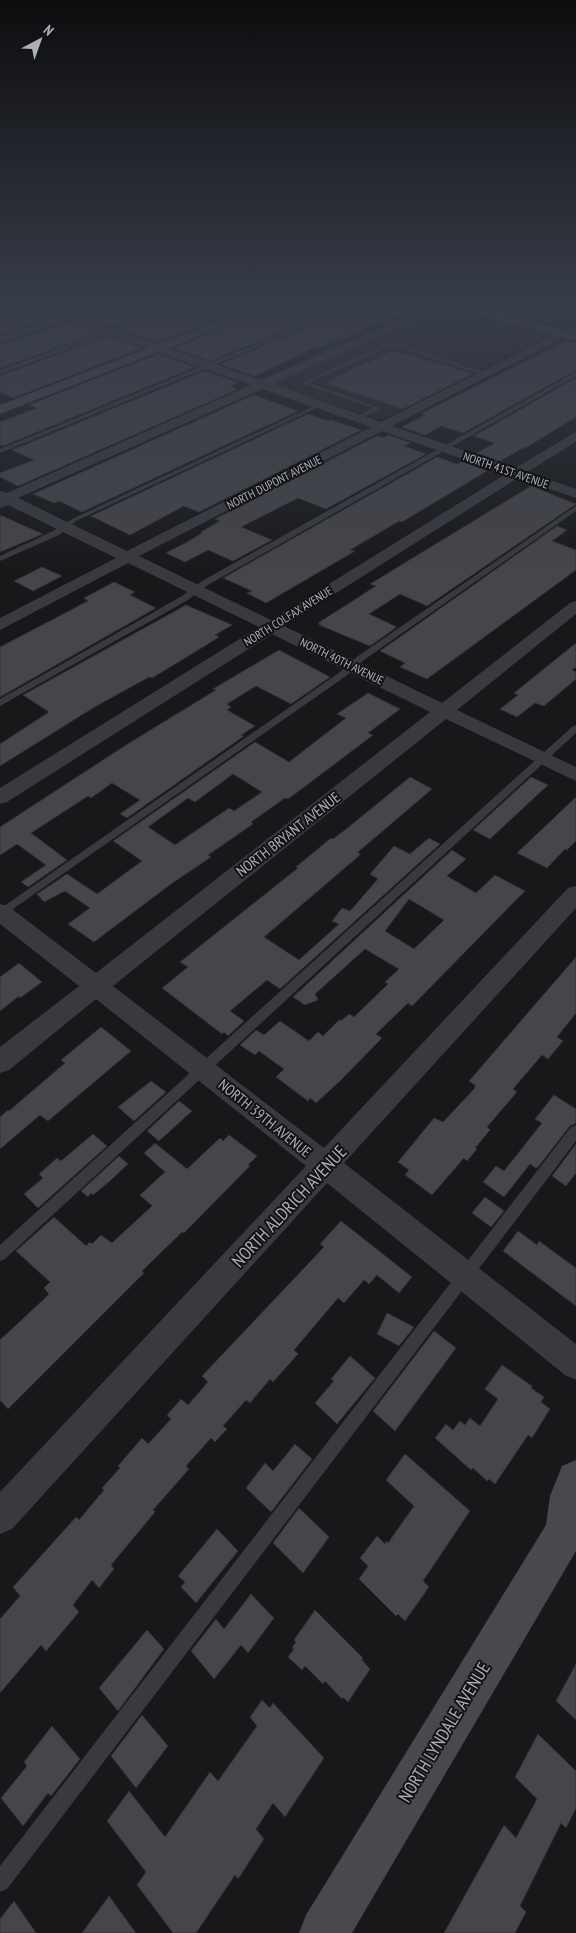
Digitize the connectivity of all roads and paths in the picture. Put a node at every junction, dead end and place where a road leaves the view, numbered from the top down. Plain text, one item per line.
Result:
1 (33, 397) edge
2 (132, 397) edge
3 (233, 397) edge
4 (297, 397) edge
5 (346, 397) edge
6 (439, 397) edge
7 (535, 397) edge
8 (320, 405) junction
9 (0, 410) edge
10 (358, 418) junction
11 (382, 427) junction
12 (576, 436) edge
13 (445, 448) junction
14 (0, 451) edge
15 (517, 473) junction
16 (576, 494) edge
17 (2, 499) edge
18 (576, 508) edge
19 (65, 526) junction
20 (127, 557) junction
21 (0, 559) edge
22 (194, 590) junction
23 (576, 606) edge
24 (0, 625) edge
25 (271, 627) junction
26 (352, 665) junction
27 (0, 703) edge
28 (443, 710) junction
29 (576, 728) edge
30 (542, 758) junction
31 (576, 775) edge
32 (0, 797) edge
33 (576, 894) edge
34 (0, 913) edge
35 (97, 985) junction
36 (0, 1062) edge
37 (203, 1068) junction
38 (576, 1131) edge
39 (326, 1166) junction
40 (0, 1254) edge
41 (466, 1275) junction
42 (576, 1364) edge
43 (576, 1480) edge
44 (0, 1517) edge
45 (570, 1526) edge
46 (0, 1882) edge
47 (324, 1933) edge

1 - 9 street
2 - 14 lane
3 - 17 street
4 - 8 street, NORTH 41ST AVENUE
5 - 10 lane
6 - 11 street, NORTH DUPONT AVENUE
7 - 13 lane
8 - 10 street, NORTH 41ST AVENUE
8 - 19 lane
10 - 11 street, NORTH 41ST AVENUE
11 - 13 street, NORTH 41ST AVENUE
11 - 20 street, NORTH DUPONT AVENUE
12 - 15 street, NORTH COLFAX AVENUE
13 - 15 street, NORTH 41ST AVENUE
13 - 22 lane
15 - 16 street, NORTH 41ST AVENUE
15 - 25 street, NORTH COLFAX AVENUE
17 - 19 street, NORTH 40TH AVENUE
18 - 26 lane
19 - 20 street, NORTH 40TH AVENUE
19 - 21 lane
20 - 22 street, NORTH 40TH AVENUE
20 - 24 street, NORTH DUPONT AVENUE
22 - 25 street, NORTH 40TH AVENUE
22 - 27 lane
23 - 28 street, NORTH BRYANT AVENUE
25 - 26 street, NORTH 40TH AVENUE
25 - 32 street, NORTH COLFAX AVENUE
26 - 28 street, NORTH 40TH AVENUE
26 - 34 lane
28 - 30 street, NORTH 40TH AVENUE
28 - 35 street, NORTH BRYANT AVENUE
29 - 30 lane
30 - 31 street, NORTH 40TH AVENUE
30 - 37 lane
33 - 39 street, NORTH ALDRICH AVENUE
34 - 35 street, NORTH 39TH AVENUE
35 - 36 street, NORTH BRYANT AVENUE
35 - 37 street, NORTH 39TH AVENUE
37 - 39 street, NORTH 39TH AVENUE
37 - 40 lane
38 - 41 lane
39 - 41 street, NORTH 39TH AVENUE
39 - 44 street, NORTH ALDRICH AVENUE
41 - 42 street, NORTH 39TH AVENUE
41 - 46 lane
43 - 45 street, NORTH LYNDALE AVENUE
45 - 47 street, NORTH LYNDALE AVENUE

